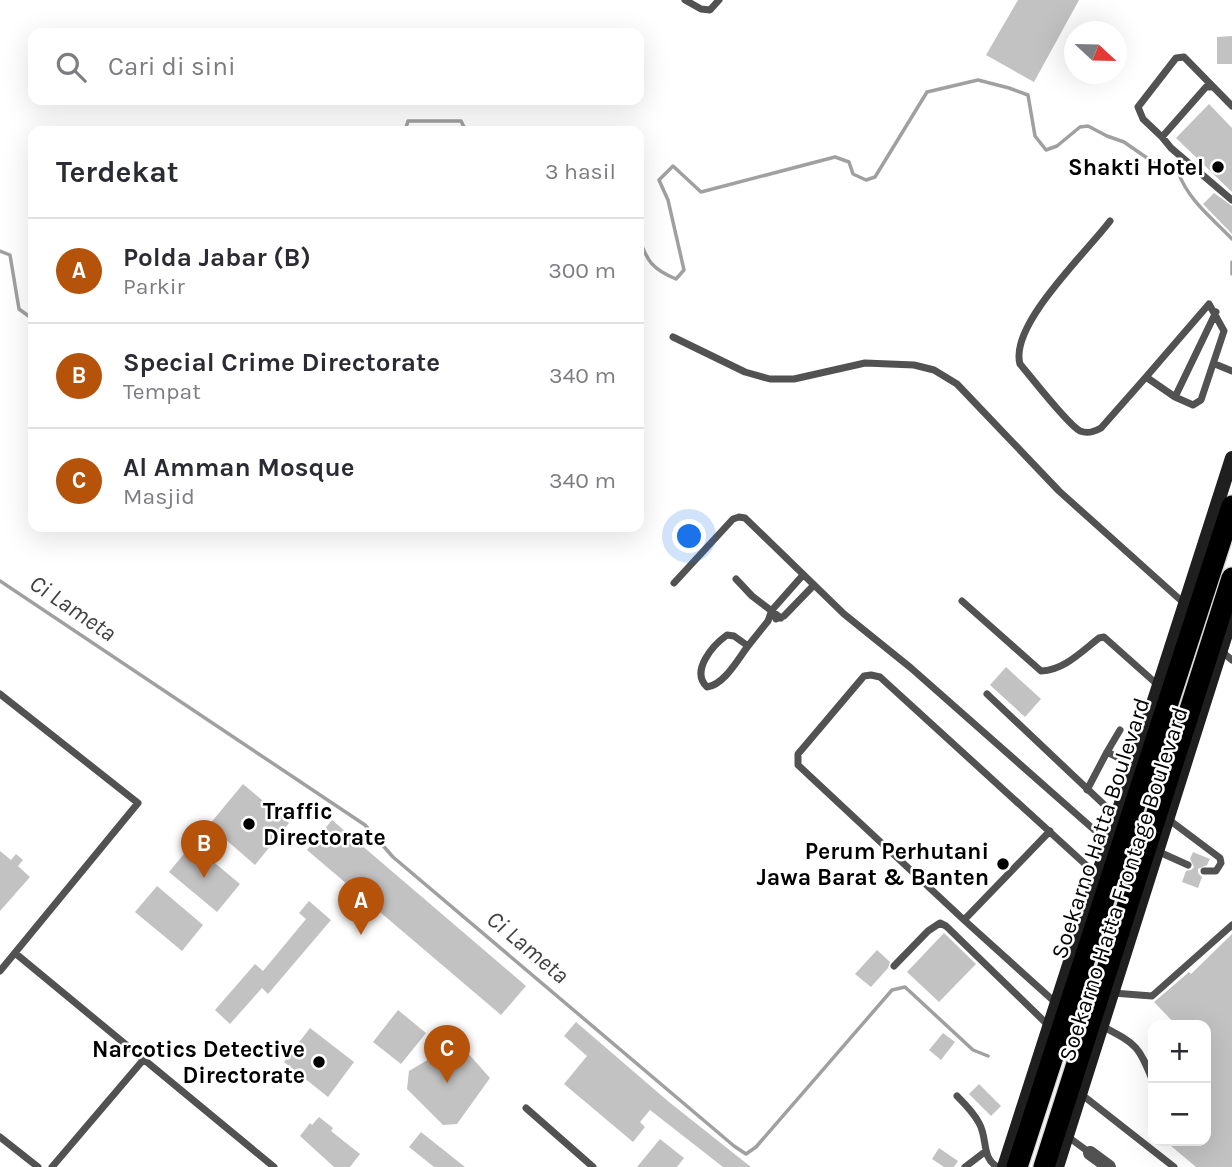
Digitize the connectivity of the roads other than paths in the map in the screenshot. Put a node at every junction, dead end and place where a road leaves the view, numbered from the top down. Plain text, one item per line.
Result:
1 (685, 0) edge
2 (719, 0) edge
3 (1212, 87) junction
4 (1232, 106) edge
5 (1162, 137) junction
6 (1232, 200) edge
7 (1110, 221) dead end
8 (1216, 312) junction
9 (673, 337) dead end
10 (1215, 364) junction
11 (1232, 372) edge
12 (1146, 377) junction
13 (1175, 397) junction
14 (1232, 457) edge
15 (1232, 506) edge
16 (1224, 554) edge
17 (803, 575) junction
18 (1232, 578) edge
19 (736, 579) dead end
20 (674, 583) dead end
21 (814, 585) junction
22 (962, 601) dead end
23 (1185, 604) junction
24 (772, 610) junction
25 (1226, 617) edge
26 (781, 618) junction
27 (768, 621) junction
28 (748, 646) junction
29 (1226, 651) edge
30 (1158, 686) junction
31 (0, 694) edge
32 (987, 694) dead end
33 (1164, 715) junction
34 (1120, 730) dead end
35 (1107, 752) junction
36 (1136, 757) junction
37 (1087, 790) junction
38 (1117, 817) junction
39 (1167, 818) junction
40 (1049, 831) junction
41 (1108, 842) junction
42 (1157, 851) junction
43 (1188, 865) dead end
44 (1204, 872) dead end
45 (1098, 876) junction
46 (964, 920) junction
47 (1232, 925) edge
48 (15, 953) junction
49 (1117, 958) junction
50 (894, 966) dead end
51 (0, 971) edge
52 (1112, 993) junction
53 (1057, 1003) junction
54 (1049, 1026) junction
55 (1102, 1026) junction
56 (144, 1059) junction
57 (1148, 1069) edge
58 (1081, 1094) junction
59 (957, 1096) dead end
60 (1038, 1105) junction
61 (526, 1108) dead end
62 (1015, 1134) junction
63 (1067, 1136) junction
64 (0, 1138) edge
65 (986, 1151) junction
66 (1090, 1153) joint
67 (38, 1167) edge
68 (52, 1167) edge
69 (274, 1167) edge
70 (593, 1167) edge
71 (965, 1167) edge
72 (999, 1167) edge
73 (1004, 1167) edge
74 (1017, 1167) edge
75 (1044, 1167) edge
76 (1057, 1167) edge
77 (1109, 1167) edge
78 (1174, 1167) edge

1 - 2 lane
3 - 4 lane
3 - 5 lane
3 - 5 lane
5 - 6 lane
7 - 12 lane
8 - 10 lane
8 - 12 lane
8 - 13 lane
9 - 23 lane
10 - 11 lane
10 - 13 lane
12 - 13 lane
14 - 23 main road, Soekarno Hatta Frontage Boulevard
15 - 16 highway, Soekarno Hatta Boulevard
16 - 33 highway, Soekarno Hatta Boulevard
17 - 20 lane
17 - 21 lane
17 - 24 lane
18 - 25 highway
19 - 24 lane
21 - 26 lane
21 - 41 lane
22 - 30 lane
23 - 30 main road, Soekarno Hatta Frontage Boulevard
24 - 26 lane
24 - 27 lane
25 - 29 highway
25 - 49 highway
26 - 27 lane
27 - 28 lane
28 - 28 lane
29 - 39 main road, Soekarno Hatta Frontage Boulevard
30 - 36 main road, Soekarno Hatta Frontage Boulevard
31 - 48 lane
32 - 37 lane
33 - 36 highway
33 - 60 highway, Soekarno Hatta Boulevard
34 - 35 lane
35 - 36 lane
35 - 37 lane
36 - 38 main road, Soekarno Hatta Frontage Boulevard
37 - 38 lane
38 - 41 main road, Soekarno Hatta Frontage Boulevard
39 - 42 main road, Soekarno Hatta Frontage Boulevard
39 - 44 lane
40 - 45 lane
40 - 46 lane
40 - 46 lane
41 - 45 main road, Soekarno Hatta Frontage Boulevard
42 - 43 lane
42 - 49 main road, Soekarno Hatta Frontage Boulevard
45 - 53 main road, Soekarno Hatta Frontage Boulevard
46 - 53 lane
47 - 52 lane
48 - 51 lane
48 - 56 lane
49 - 52 main road, Soekarno Hatta Frontage Boulevard
49 - 75 highway
50 - 54 lane
52 - 55 main road, Soekarno Hatta Frontage Boulevard
53 - 54 main road, Soekarno Hatta Frontage Boulevard
54 - 62 main road, Soekarno Hatta Frontage Boulevard
55 - 57 lane
55 - 58 main road, Soekarno Hatta Frontage Boulevard
56 - 68 lane
56 - 69 lane
58 - 63 main road, Soekarno Hatta Frontage Boulevard
58 - 78 lane
59 - 65 lane
60 - 62 highway
60 - 74 highway, Soekarno Hatta Boulevard
61 - 70 lane
62 - 73 main road, Soekarno Hatta Frontage Boulevard
63 - 66 lane
63 - 76 main road, Soekarno Hatta Frontage Boulevard
64 - 67 lane
65 - 71 lane
65 - 72 lane
66 - 77 street

